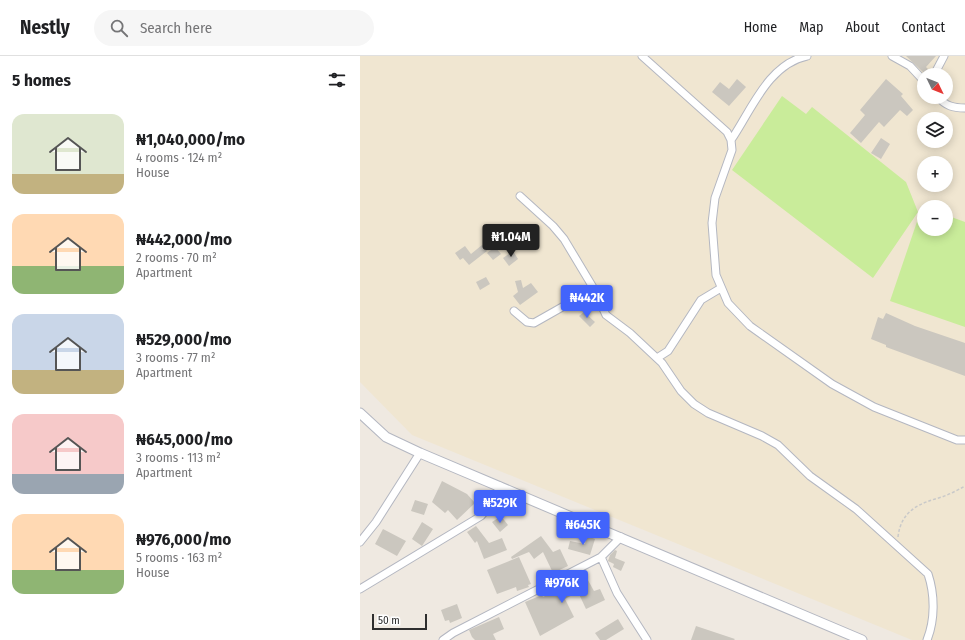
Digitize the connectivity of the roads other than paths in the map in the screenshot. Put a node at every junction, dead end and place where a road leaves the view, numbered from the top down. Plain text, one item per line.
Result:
1 (642, 56) edge
2 (806, 56) edge
3 (892, 56) edge
4 (944, 56) edge
5 (938, 68) edge
6 (917, 74) edge
7 (945, 104) edge
8 (965, 108) edge
9 (731, 140) junction
10 (520, 196) dead end
11 (721, 288) junction
12 (594, 289) junction
13 (514, 311) dead end
14 (657, 358) junction
15 (360, 413) edge
16 (965, 440) edge
17 (420, 453) junction
18 (500, 486) junction
19 (621, 536) junction
20 (360, 542) edge
21 (601, 558) junction
22 (360, 589) edge
23 (643, 639) edge
24 (442, 640) edge
25 (862, 640) edge
26 (927, 640) edge

1 - 9 street
2 - 9 street
3 - 6 street
4 - 5 street
7 - 8 street
9 - 11 street
10 - 12 street
11 - 14 street
11 - 16 street
12 - 13 street
12 - 14 street
14 - 26 street
15 - 17 street
17 - 18 street
17 - 20 street
18 - 19 street
18 - 22 street
19 - 21 street
19 - 25 street
21 - 23 street
21 - 24 street

